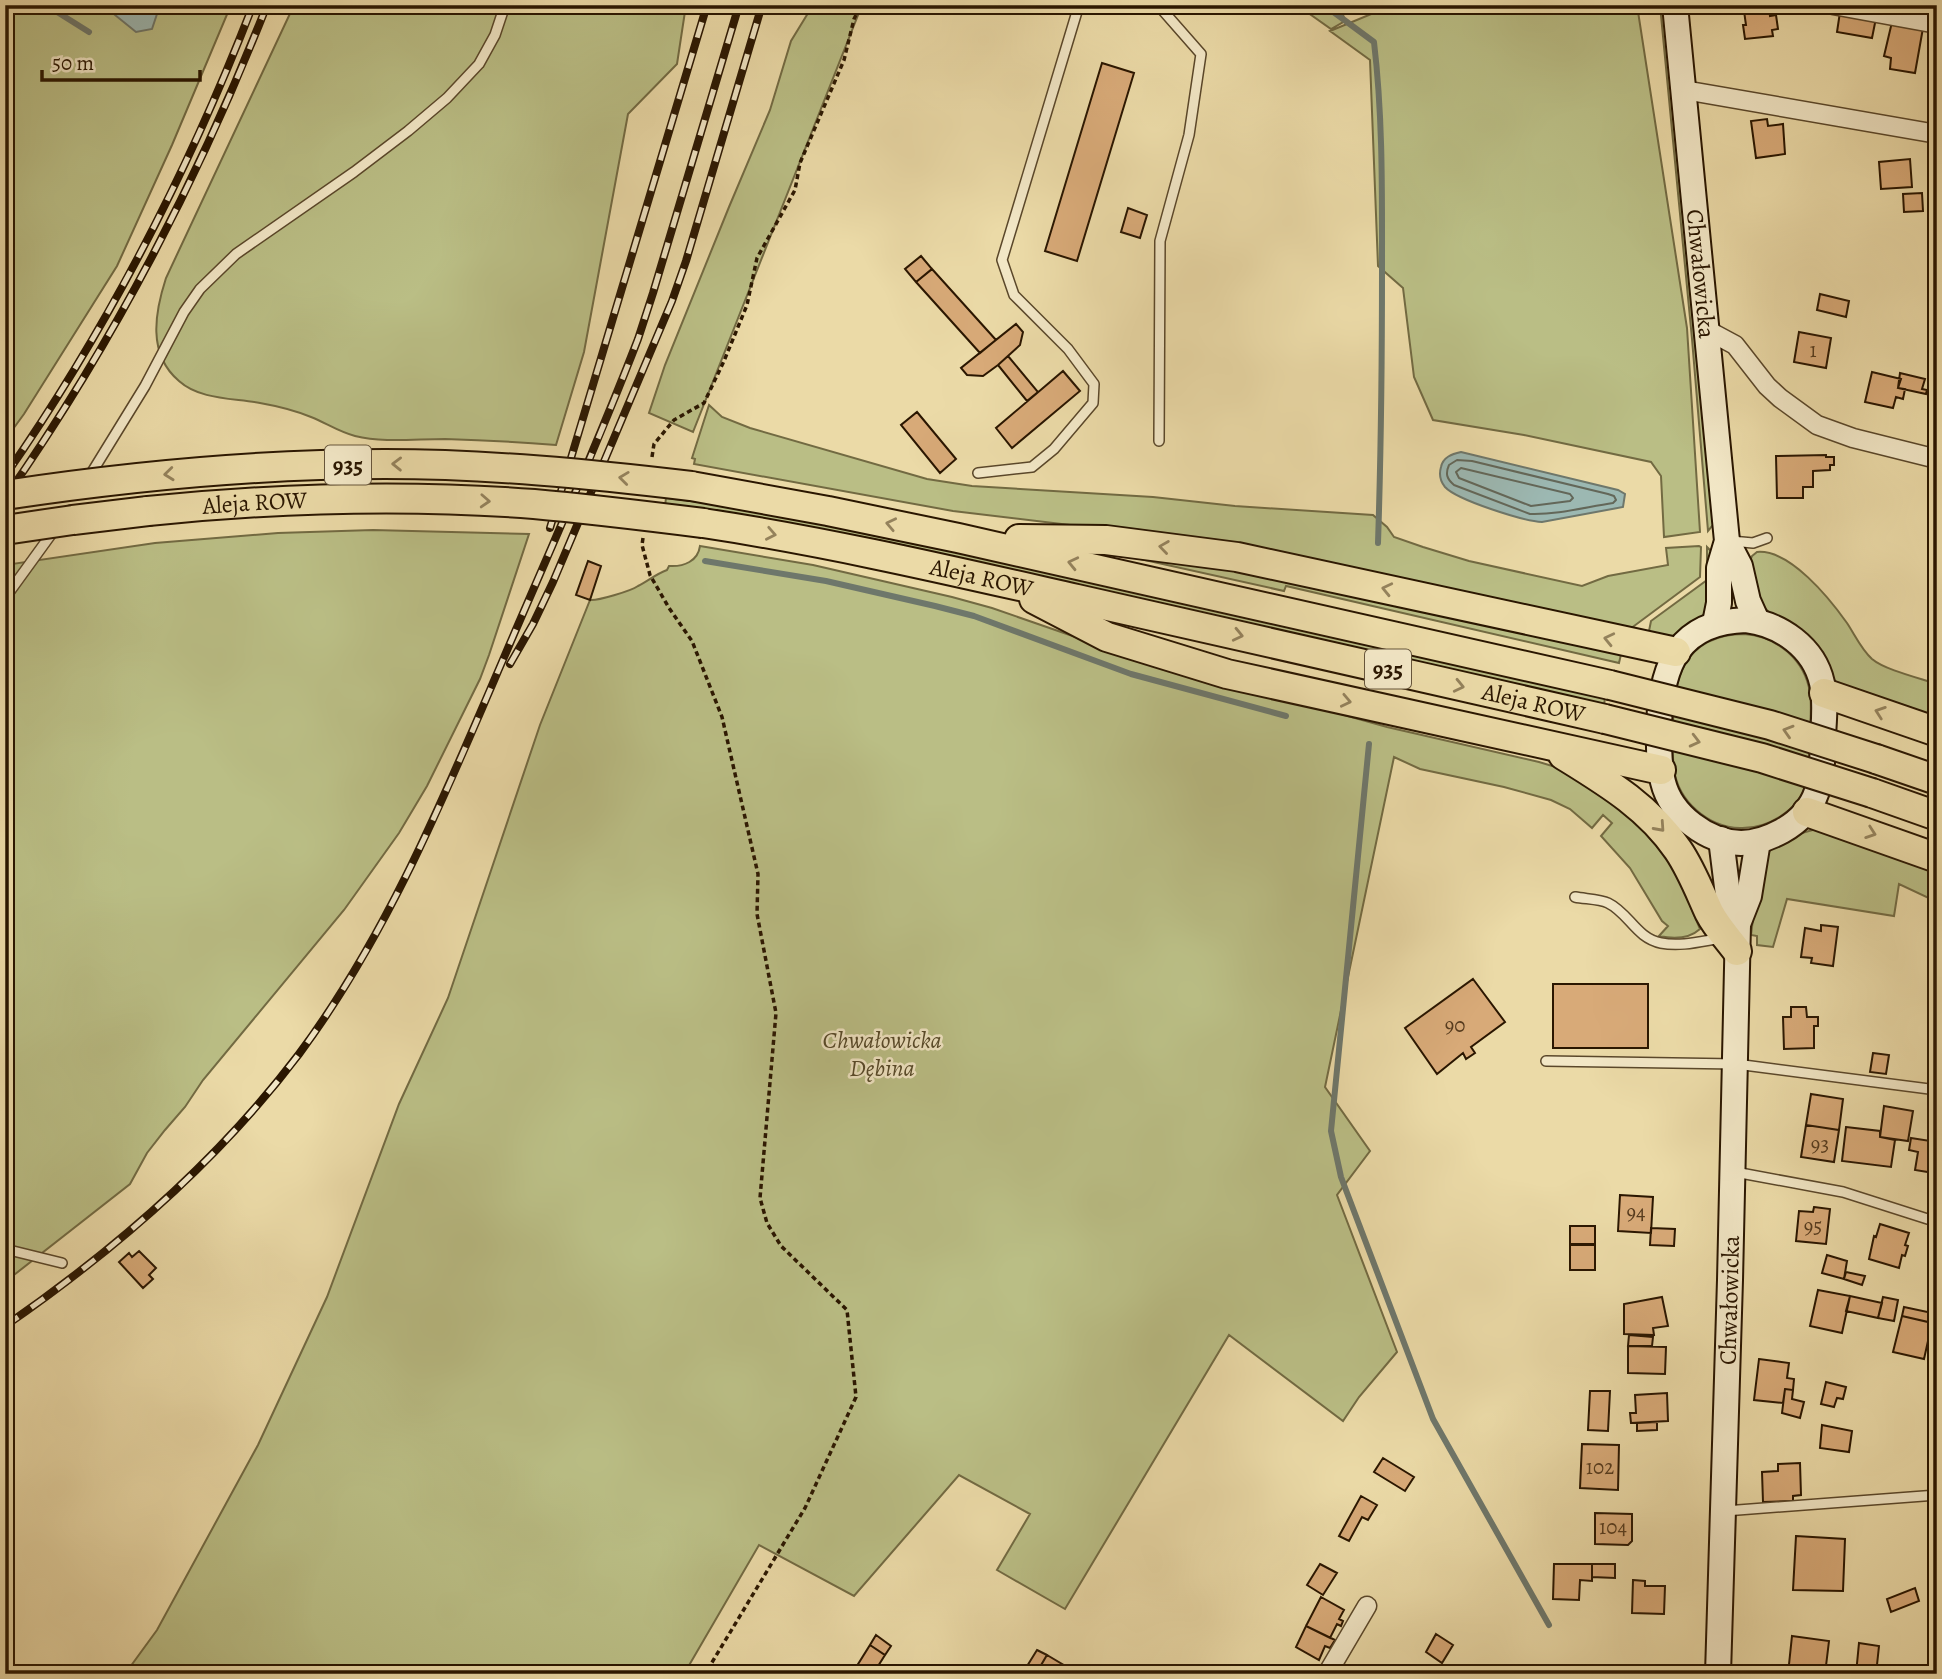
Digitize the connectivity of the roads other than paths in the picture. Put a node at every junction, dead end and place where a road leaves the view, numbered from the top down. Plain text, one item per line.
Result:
1 (505, 5) edge
2 (1079, 5) edge
3 (1158, 5) edge
4 (1675, 5) edge
5 (1833, 5) edge
6 (1937, 24) edge
7 (1684, 90) junction
8 (1937, 134) edge
9 (1707, 330) junction
10 (1159, 441) dead end
11 (1937, 459) edge
12 (978, 473) dead end
13 (80, 491) dead end
14 (5, 495) edge
15 (66, 511) dead end
16 (5, 530) edge
17 (958, 538) junction
18 (1767, 538) dead end
19 (1727, 541) junction
20 (1004, 582) junction
21 (5, 598) edge
22 (1757, 621) junction
23 (1715, 623) junction
24 (1676, 652) junction
25 (1824, 693) junction
26 (1937, 732) edge
27 (1545, 744) junction
28 (1661, 770) junction
29 (1937, 780) edge
30 (1807, 812) junction
31 (1937, 816) edge
32 (1721, 839) junction
33 (1758, 841) junction
34 (1937, 858) edge
35 (1575, 897) dead end
36 (1734, 937) junction
37 (1546, 1061) dead end
38 (1735, 1064) junction
39 (1937, 1090) edge
40 (1733, 1171) junction
41 (1937, 1222) edge
42 (5, 1249) edge
43 (62, 1263) dead end
44 (1937, 1495) edge
45 (1723, 1511) junction
46 (1367, 1606) dead end
47 (1327, 1674) edge
48 (1717, 1674) edge

1 - 13 lane
2 - 12 lane
3 - 10 lane
4 - 7 main road, Chwałowicka
5 - 6 street
7 - 8 street
7 - 9 main road, Chwałowicka
9 - 11 street
9 - 19 main road, Chwałowicka
17 -> 14 main road, Aleja ROW / 935, bridge
15 - 21 lane
16 -> 20 main road, Aleja ROW / 935, bridge
24 -> 17 main road
29 -> 17 main road, Aleja ROW / 935, bridge
18 - 19 lane
19 - 22 main road, Chwałowicka
19 - 23 main road, Chwałowicka
20 -> 27 main road
20 -> 31 main road, Aleja ROW / 935, bridge
22 - 23 main road
22 - 25 main road
23 - 24 main road
24 - 28 main road
26 -> 25 main road
25 - 30 main road
27 - 28 main road
27 -> 36 main road
28 - 32 main road
30 - 33 main road
30 -> 34 main road
32 - 33 main road
32 - 36 main road, Chwałowicka
33 - 36 main road, Chwałowicka
35 - 36 lane
36 - 38 main road, Chwałowicka
37 - 38 lane
38 - 39 lane
38 - 40 main road, Chwałowicka
40 - 41 lane
40 - 45 main road, Chwałowicka
42 - 43 lane
44 - 45 lane
45 - 48 main road, Chwałowicka
46 - 47 street

